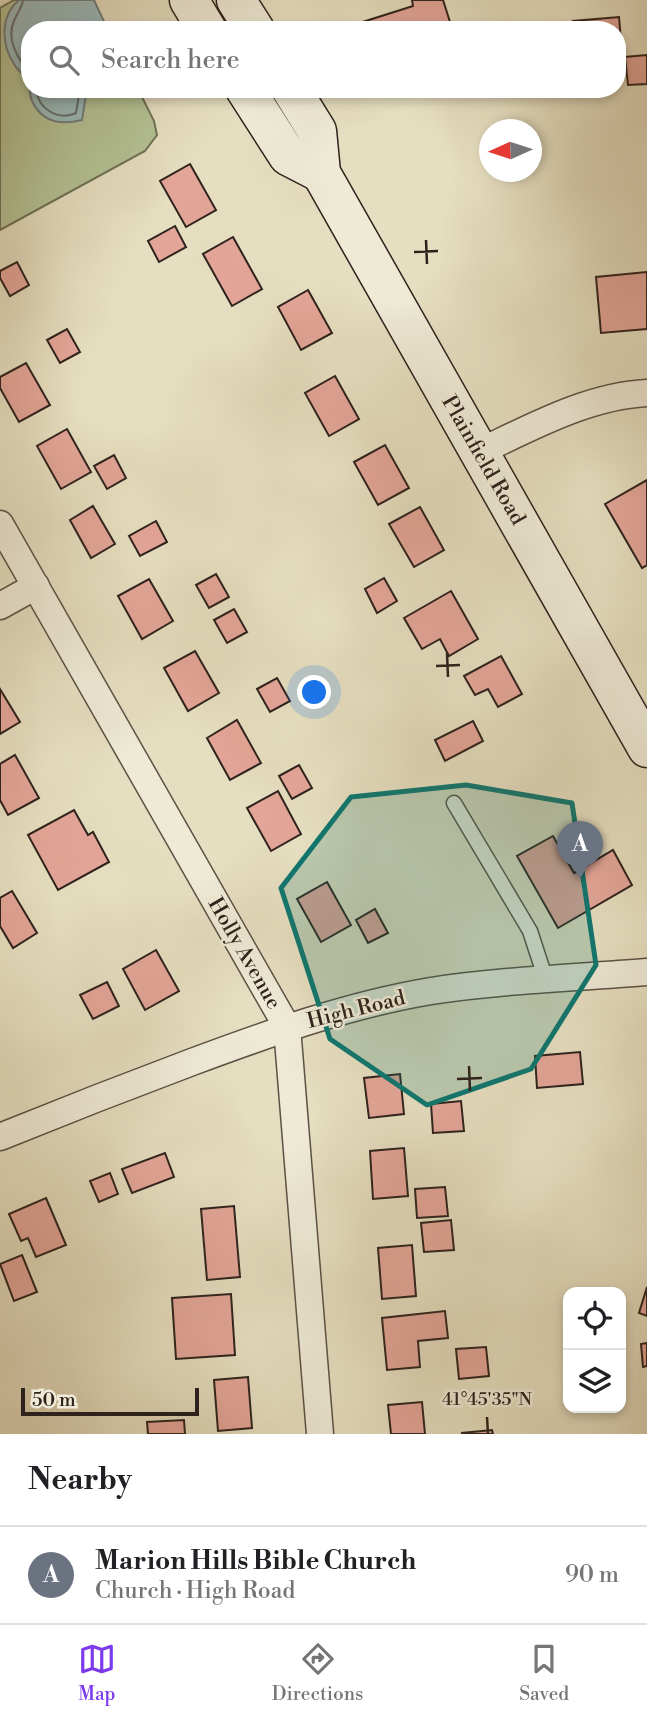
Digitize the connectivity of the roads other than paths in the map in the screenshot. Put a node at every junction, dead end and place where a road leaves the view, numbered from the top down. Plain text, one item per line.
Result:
1 (190, 0) edge
2 (236, 0) edge
3 (202, 21) edge
4 (249, 21) edge
5 (251, 98) edge
6 (297, 98) edge
7 (321, 173) junction
8 (647, 393) edge
9 (479, 452) junction
10 (0, 524) edge
11 (36, 586) junction
12 (0, 606) edge
13 (647, 748) edge
14 (454, 803) dead end
15 (647, 972) edge
16 (546, 980) junction
17 (287, 1027) junction
18 (0, 1137) edge
19 (320, 1434) edge

1 - 3 main road
2 - 4 main road
5 - 7 main road
6 - 7 main road, Plainfield Road
7 - 9 main road, Plainfield Road
8 - 9 street
9 - 13 main road, Plainfield Road
10 - 11 street, Holly Avenue
11 - 12 street
11 - 17 street, Holly Avenue
14 - 16 lane
15 - 16 street, High Road
16 - 17 street, High Road
17 - 18 street, High Road
17 - 19 street, Holly Avenue

